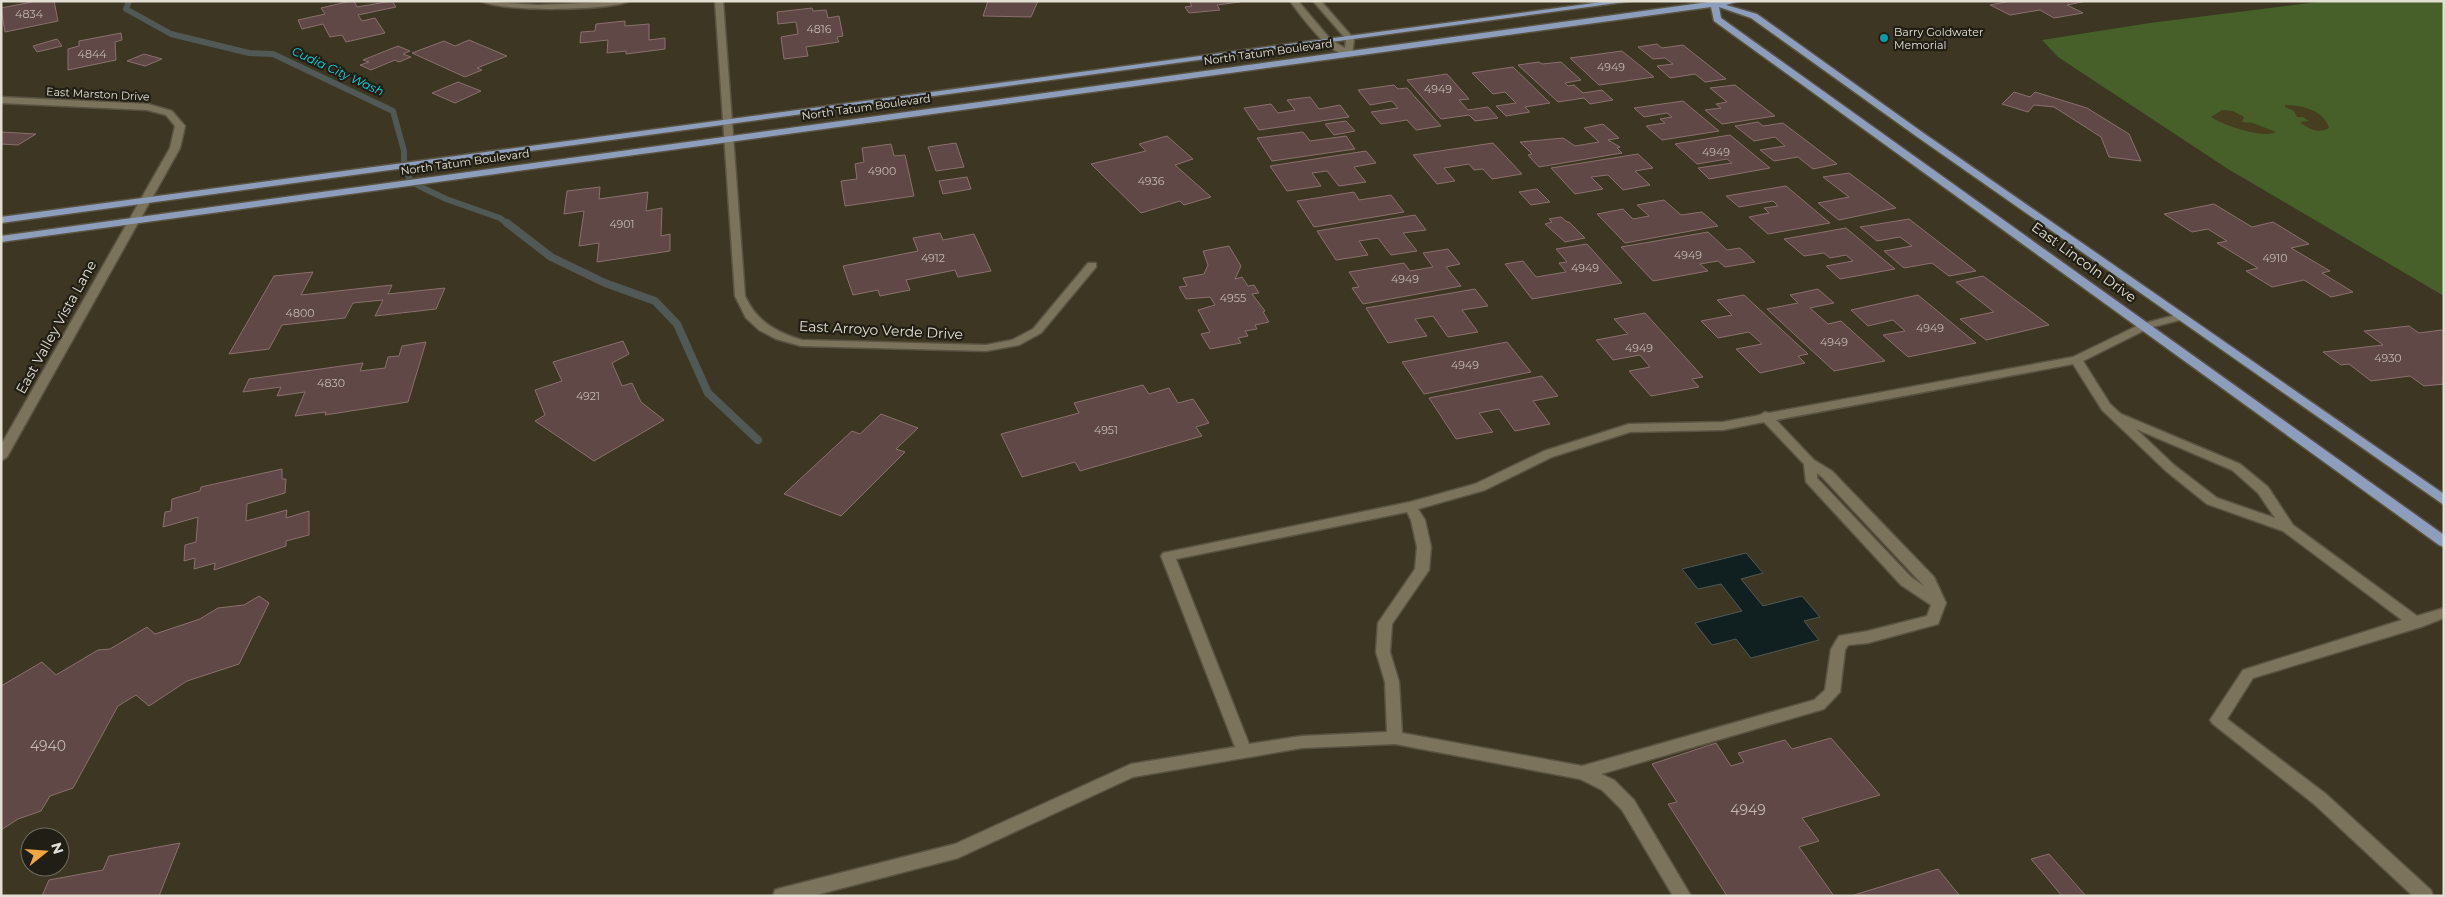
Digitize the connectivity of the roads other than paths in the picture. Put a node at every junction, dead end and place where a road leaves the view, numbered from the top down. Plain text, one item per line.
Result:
1 (485, 1) edge
2 (625, 1) edge
3 (719, 1) edge
4 (1294, 1) edge
5 (1317, 1) edge
6 (1628, 1) edge
7 (1735, 1) edge
8 (1712, 3) edge
9 (1350, 39) junction
10 (1328, 42) junction
11 (1349, 54) junction
12 (1, 100) edge
13 (727, 122) junction
14 (729, 138) junction
15 (144, 202) junction
16 (135, 216) junction
17 (1, 220) edge
18 (1, 240) edge
19 (1092, 265) dead end
20 (2180, 317) junction
21 (2146, 326) junction
22 (2076, 360) junction
23 (2115, 415) junction
24 (1765, 416) junction
25 (1, 457) edge
26 (2444, 501) edge
27 (1410, 506) junction
28 (2288, 528) junction
29 (2444, 542) edge
30 (2444, 613) edge
31 (2416, 623) junction
32 (1395, 738) junction
33 (1244, 751) junction
34 (1582, 773) junction
35 (781, 896) edge
36 (1683, 896) edge
37 (2425, 896) edge

1 - 2 street
3 - 13 street, East Arroyo Verde Drive
4 - 10 street
5 - 9 street
6 - 9 main road, North Tatum Boulevard
7 - 8 main road, North Tatum Boulevard
8 - 11 main road, North Tatum Boulevard
8 - 20 main road, East Lincoln Drive
8 - 21 main road, East Lincoln Drive
9 - 10 main road, North Tatum Boulevard
9 - 11 street
10 - 11 street
10 - 13 main road, North Tatum Boulevard
11 - 14 main road, North Tatum Boulevard
12 - 15 street, East Marston Drive
13 - 14 street, East Arroyo Verde Drive
13 - 15 main road, North Tatum Boulevard
14 - 16 main road, North Tatum Boulevard
14 - 19 street, East Arroyo Verde Drive
15 - 16 street, East Marston Drive
15 - 17 main road, North Tatum Boulevard
16 - 18 main road, North Tatum Boulevard
16 - 25 street, East Valley Vista Lane
20 - 21 street
20 - 26 main road, East Lincoln Drive
21 - 22 street
21 - 29 main road, East Lincoln Drive
22 - 23 street
22 - 24 street
23 - 28 street
23 - 28 street
24 - 27 street
24 - 34 street
27 - 32 street
27 - 33 street
28 - 31 street
30 - 31 street
31 - 37 street
32 - 33 street
32 - 34 street
33 - 35 street
34 - 36 street

